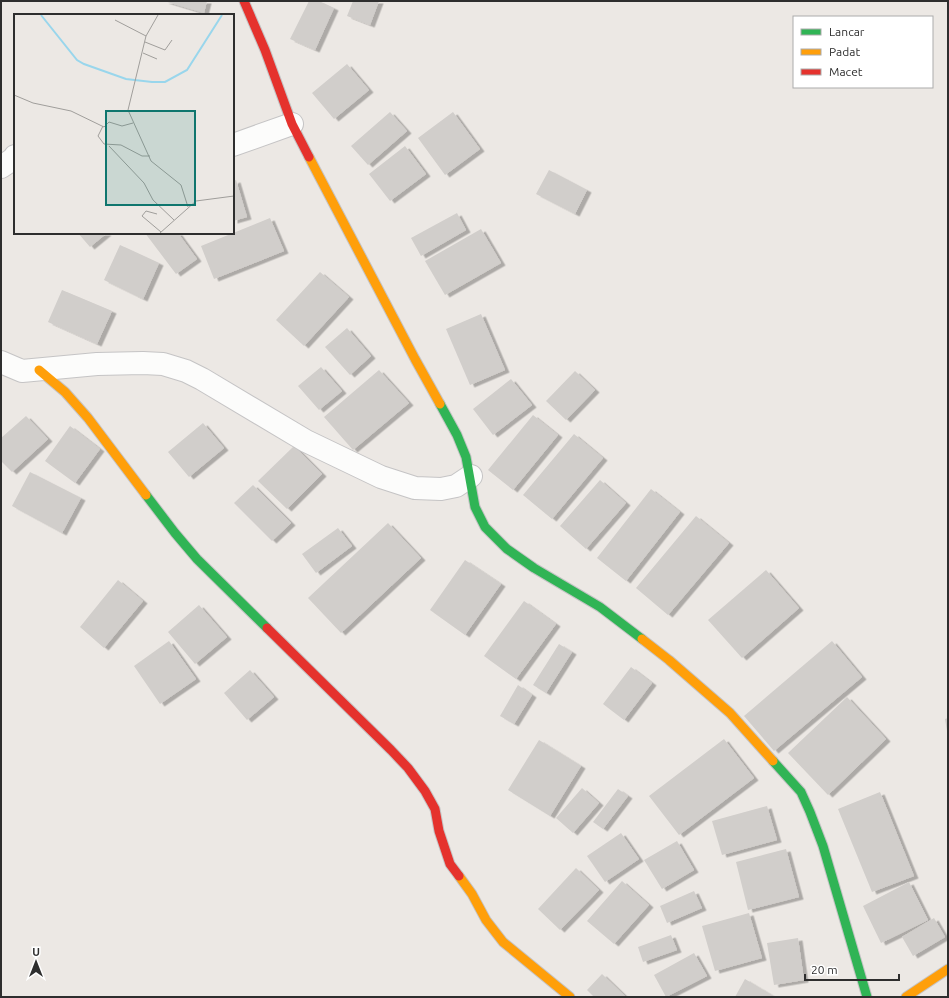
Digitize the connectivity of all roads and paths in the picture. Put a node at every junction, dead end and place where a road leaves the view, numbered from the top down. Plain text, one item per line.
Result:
1 (244, 1) edge
2 (292, 124) junction
3 (234, 145) edge
4 (14, 158) edge
5 (1, 167) edge
6 (1, 362) edge
7 (39, 370) junction
8 (470, 476) junction
9 (948, 969) edge
10 (570, 997) edge
11 (867, 997) edge
12 (906, 997) edge

1 - 2 street
2 - 3 street
2 - 8 street
4 - 5 street
6 - 7 street
7 - 8 street
7 - 10 street
8 - 11 street
9 - 12 street

